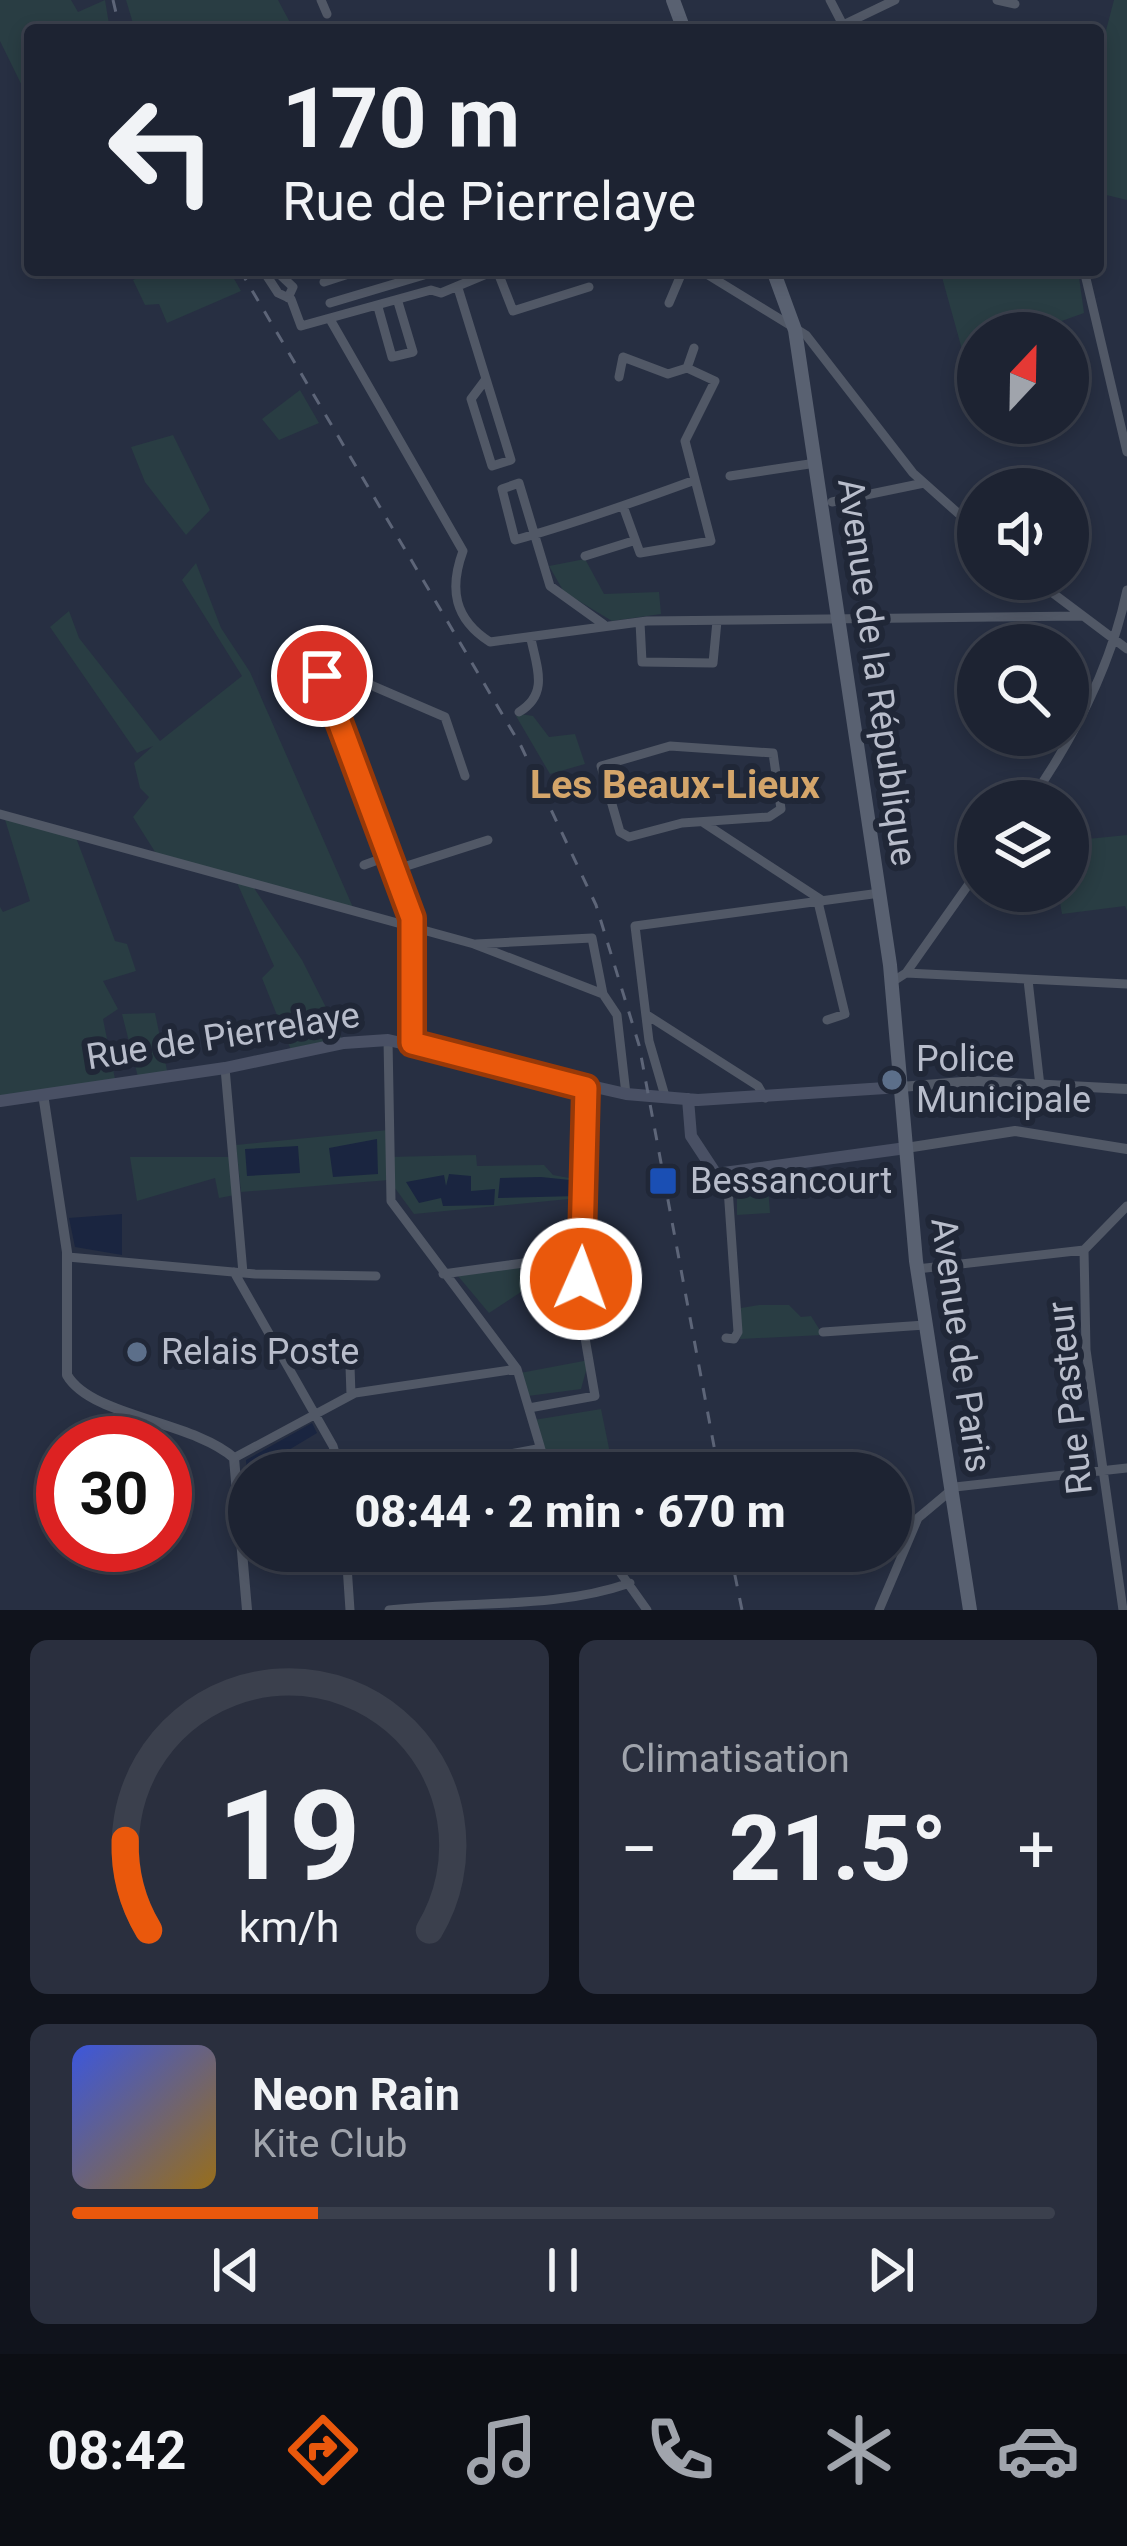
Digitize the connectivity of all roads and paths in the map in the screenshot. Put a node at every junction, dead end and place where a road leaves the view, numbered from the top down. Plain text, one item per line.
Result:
1 (321, 0) edge
2 (896, 0) edge
3 (997, 0) edge
4 (1015, 4) dead end
5 (327, 14) dead end
6 (845, 24) edge
7 (271, 276) edge
8 (342, 276) edge
9 (412, 276) edge
10 (426, 276) edge
11 (483, 276) edge
12 (498, 276) edge
13 (680, 276) edge
14 (709, 276) edge
15 (775, 276) edge
16 (1085, 276) edge
17 (324, 282) dead end
18 (589, 287) dead end
19 (458, 288) junction
20 (431, 290) junction
21 (398, 302) junction
22 (330, 303) dead end
23 (669, 303) dead end
24 (378, 307) junction
25 (331, 321) junction
26 (801, 338) junction
27 (694, 348) dead end
28 (687, 368) junction
29 (619, 377) dead end
30 (486, 379) junction
31 (1127, 452) edge
32 (816, 463) junction
33 (730, 476) dead end
34 (695, 480) junction
35 (925, 483) junction
36 (832, 502) dead end
37 (623, 506) junction
38 (957, 512) edge
39 (536, 534) junction
40 (633, 541) junction
41 (620, 545) junction
42 (640, 553) junction
43 (585, 556) dead end
44 (1127, 590) edge
45 (1061, 600) edge
46 (1082, 616) junction
47 (717, 621) junction
48 (839, 621) junction
49 (640, 622) junction
50 (603, 624) junction
51 (531, 639) junction
52 (1117, 640) junction
53 (1127, 649) edge
54 (315, 664) dead end
55 (331, 693) junction
56 (519, 712) dead end
57 (465, 776) dead end
58 (1044, 780) edge
59 (0, 814) edge
60 (704, 823) junction
61 (488, 840) dead end
62 (386, 857) junction
63 (364, 865) dead end
64 (391, 871) junction
65 (880, 893) junction
66 (957, 900) edge
67 (821, 901) junction
68 (411, 928) junction
69 (473, 944) junction
70 (899, 978) junction
71 (1028, 980) junction
72 (1127, 984) edge
73 (603, 994) junction
74 (647, 1015) junction
75 (827, 1020) dead end
76 (388, 1040) junction
77 (412, 1043) junction
78 (225, 1068) junction
79 (1040, 1086) junction
80 (901, 1087) junction
81 (586, 1088) junction
82 (1127, 1090) edge
83 (43, 1094) junction
84 (626, 1094) junction
85 (665, 1096) junction
86 (764, 1098) junction
87 (688, 1099) junction
88 (0, 1101) edge
89 (906, 1148) junction
90 (1127, 1149) edge
91 (727, 1174) junction
92 (1127, 1206) edge
93 (1084, 1250) junction
94 (582, 1256) junction
95 (68, 1257) junction
96 (917, 1269) junction
97 (238, 1273) junction
98 (443, 1274) junction
99 (376, 1276) dead end
100 (920, 1326) junction
101 (823, 1332) dead end
102 (735, 1335) dead end
103 (350, 1366) dead end
104 (517, 1370) junction
105 (351, 1395) junction
106 (529, 1408) junction
107 (314, 1416) junction
108 (537, 1449) junction
109 (245, 1452) edge
110 (336, 1452) edge
111 (520, 1452) edge
112 (538, 1452) edge
113 (228, 1455) edge
114 (1127, 1468) edge
115 (1105, 1471) junction
116 (951, 1491) junction
117 (244, 1572) edge
118 (347, 1572) edge
119 (621, 1572) edge
120 (630, 1583) junction
121 (466, 1606) edge
122 (489, 1606) edge
123 (549, 1608) edge
124 (247, 1609) edge
125 (350, 1610) edge
126 (389, 1610) edge
127 (647, 1610) edge
128 (879, 1610) edge
129 (970, 1610) edge
130 (1123, 1610) edge

1 - 5 street
2 - 6 street
3 - 4 street
7 - 25 street
8 - 17 street
9 - 22 street
10 - 20 street
11 - 19 street
12 - 18 street
13 - 23 street
14 - 26 street
15 - 26 main road, Avenue de la République
16 - 31 street
19 - 20 street
19 - 30 street
20 - 21 street
21 - 24 street
21 - 24 street
24 - 25 street
25 - 51 street
26 - 32 main road, Avenue de la République
26 - 35 street
27 - 28 street
28 - 29 street
28 - 34 street
30 - 30 street
32 - 33 street
32 - 48 main road, Avenue de la République
34 - 37 street
34 - 42 street
35 - 36 street
35 - 38 street
37 - 39 street
37 - 40 street
39 - 39 street
39 - 50 street
40 - 41 street
40 - 42 street
41 - 42 street
41 - 43 street
44 - 52 street
45 - 46 street
46 - 48 street
46 - 52 street
47 - 48 street
47 - 49 street
47 - 49 street
48 - 65 main road, Avenue de la République
49 - 50 street
50 - 51 street
51 - 56 street
52 - 53 street
52 - 58 street
54 - 55 street
55 - 57 street
55 - 62 street
59 - 68 street
60 - 60 street
60 - 67 street
61 - 64 street
62 - 63 street
62 - 64 street
64 - 68 street
65 - 67 street
65 - 70 main road, Avenue de la République
66 - 70 street
67 - 74 street
67 - 75 street
68 - 69 street
68 - 77 street
69 - 73 street
69 - 73 street
70 - 71 street
70 - 80 main road, Avenue de la République
71 - 72 street
71 - 79 street
73 - 84 street
74 - 85 street
74 - 86 street
76 - 77 main road, Rue de Pierrelaye
76 - 78 main road, Rue de Pierrelaye
76 - 98 street
77 - 81 main road, Rue de Pierrelaye
78 - 83 main road, Rue de Pierrelaye
78 - 97 street
79 - 80 street
79 - 82 street
80 - 86 main road, Rue de Pierrelaye
80 - 89 main road, Avenue de Paris
81 - 84 main road, Rue de Pierrelaye
81 - 94 street
83 - 88 main road, Rue de Pierrelaye
83 - 95 street
84 - 85 main road, Rue de Pierrelaye
85 - 87 main road, Rue de Pierrelaye
86 - 87 main road, Rue de Pierrelaye
87 - 91 main road
89 - 90 street
89 - 91 main road
89 - 96 main road, Avenue de Paris
91 - 102 street
92 - 93 street
93 - 96 street
93 - 115 street, Rue Pasteur
94 - 98 street
94 - 106 street
95 - 97 street
95 - 113 street
96 - 100 main road, Avenue de Paris
97 - 99 street
97 - 107 street
98 - 104 street
100 - 101 street
100 - 116 main road, Avenue de Paris
103 - 105 street
104 - 105 street
104 - 106 street
105 - 107 street
106 - 108 street
107 - 109 street
107 - 110 street
108 - 111 street
108 - 112 street
114 - 115 street
115 - 116 street
115 - 130 street, Rue Pasteur
116 - 128 street
116 - 129 main road, Avenue de Paris
117 - 124 street
118 - 125 street
119 - 120 street
120 - 123 street
120 - 127 street
121 - 122 street
121 - 126 street
122 - 123 street

